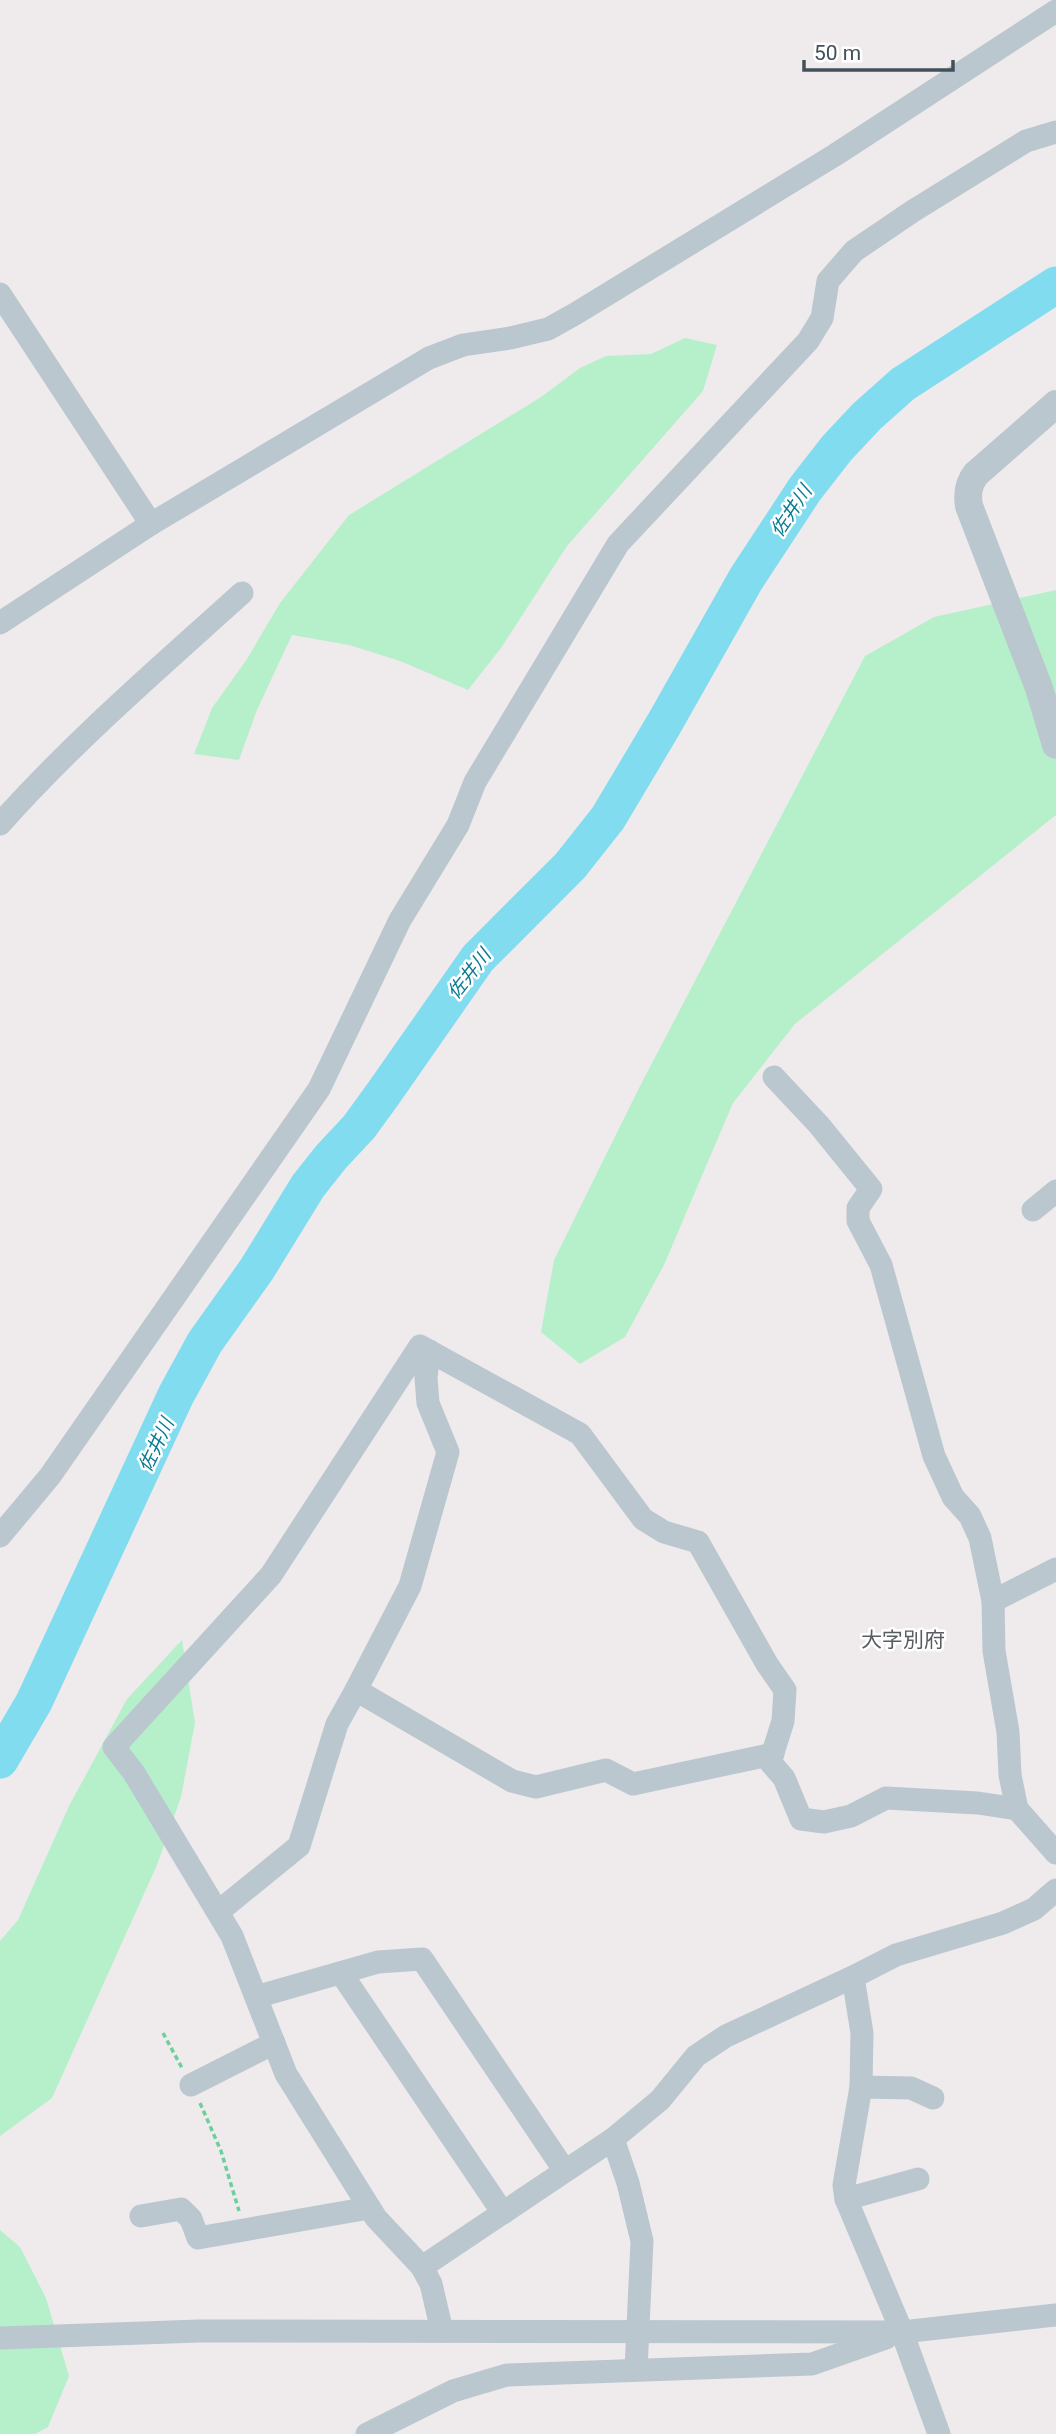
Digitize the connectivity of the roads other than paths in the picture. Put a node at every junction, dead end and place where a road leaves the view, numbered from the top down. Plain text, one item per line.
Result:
1 (1056, 11) edge
2 (1056, 132) edge
3 (0, 294) edge
4 (1056, 404) edge
5 (151, 524) junction
6 (242, 593) dead end
7 (0, 623) edge
8 (1056, 745) edge
9 (0, 824) edge
10 (774, 1077) dead end
11 (1056, 1191) edge
12 (1033, 1210) dead end
13 (429, 1350) junction
14 (0, 1536) edge
15 (1056, 1569) edge
16 (993, 1601) junction
17 (356, 1690) junction
18 (773, 1754) junction
19 (1017, 1809) junction
20 (1056, 1853) edge
21 (1056, 1890) edge
22 (218, 1912) junction
23 (341, 1973) junction
24 (853, 1978) junction
25 (256, 1997) junction
26 (274, 2043) junction
27 (191, 2085) road end
28 (861, 2087) junction
29 (933, 2098) dead end
30 (613, 2139) junction
31 (565, 2171) junction
32 (918, 2179) dead end
33 (846, 2199) junction
34 (369, 2208) junction
35 (503, 2213) junction
36 (141, 2216) dead end
37 (422, 2267) junction
38 (1056, 2315) edge
39 (638, 2330) junction
40 (442, 2331) junction
41 (902, 2332) junction
42 (0, 2338) edge
43 (636, 2370) junction
44 (367, 2434) edge
45 (939, 2434) edge

1 - 5 street
2 - 14 street
3 - 5 street
4 - 8 street
5 - 7 street
6 - 9 street
10 - 16 street
11 - 12 street
13 - 17 street
13 - 18 street
13 - 22 street
15 - 16 street
16 - 19 street
17 - 18 street
17 - 22 street
18 - 19 street
19 - 20 street
21 - 24 street
22 - 25 street
23 - 25 street
23 - 31 street
23 - 35 street
24 - 28 street
24 - 30 street
25 - 26 street
26 - 27 street
26 - 34 street
28 - 29 street
28 - 33 street
30 - 31 street
30 - 39 street
31 - 35 street
32 - 33 street
33 - 41 street
34 - 36 street
34 - 37 street
35 - 37 street
37 - 40 street
38 - 41 street
39 - 40 street
39 - 41 street
39 - 43 street
40 - 42 street
41 - 43 street
41 - 45 street
43 - 44 street

